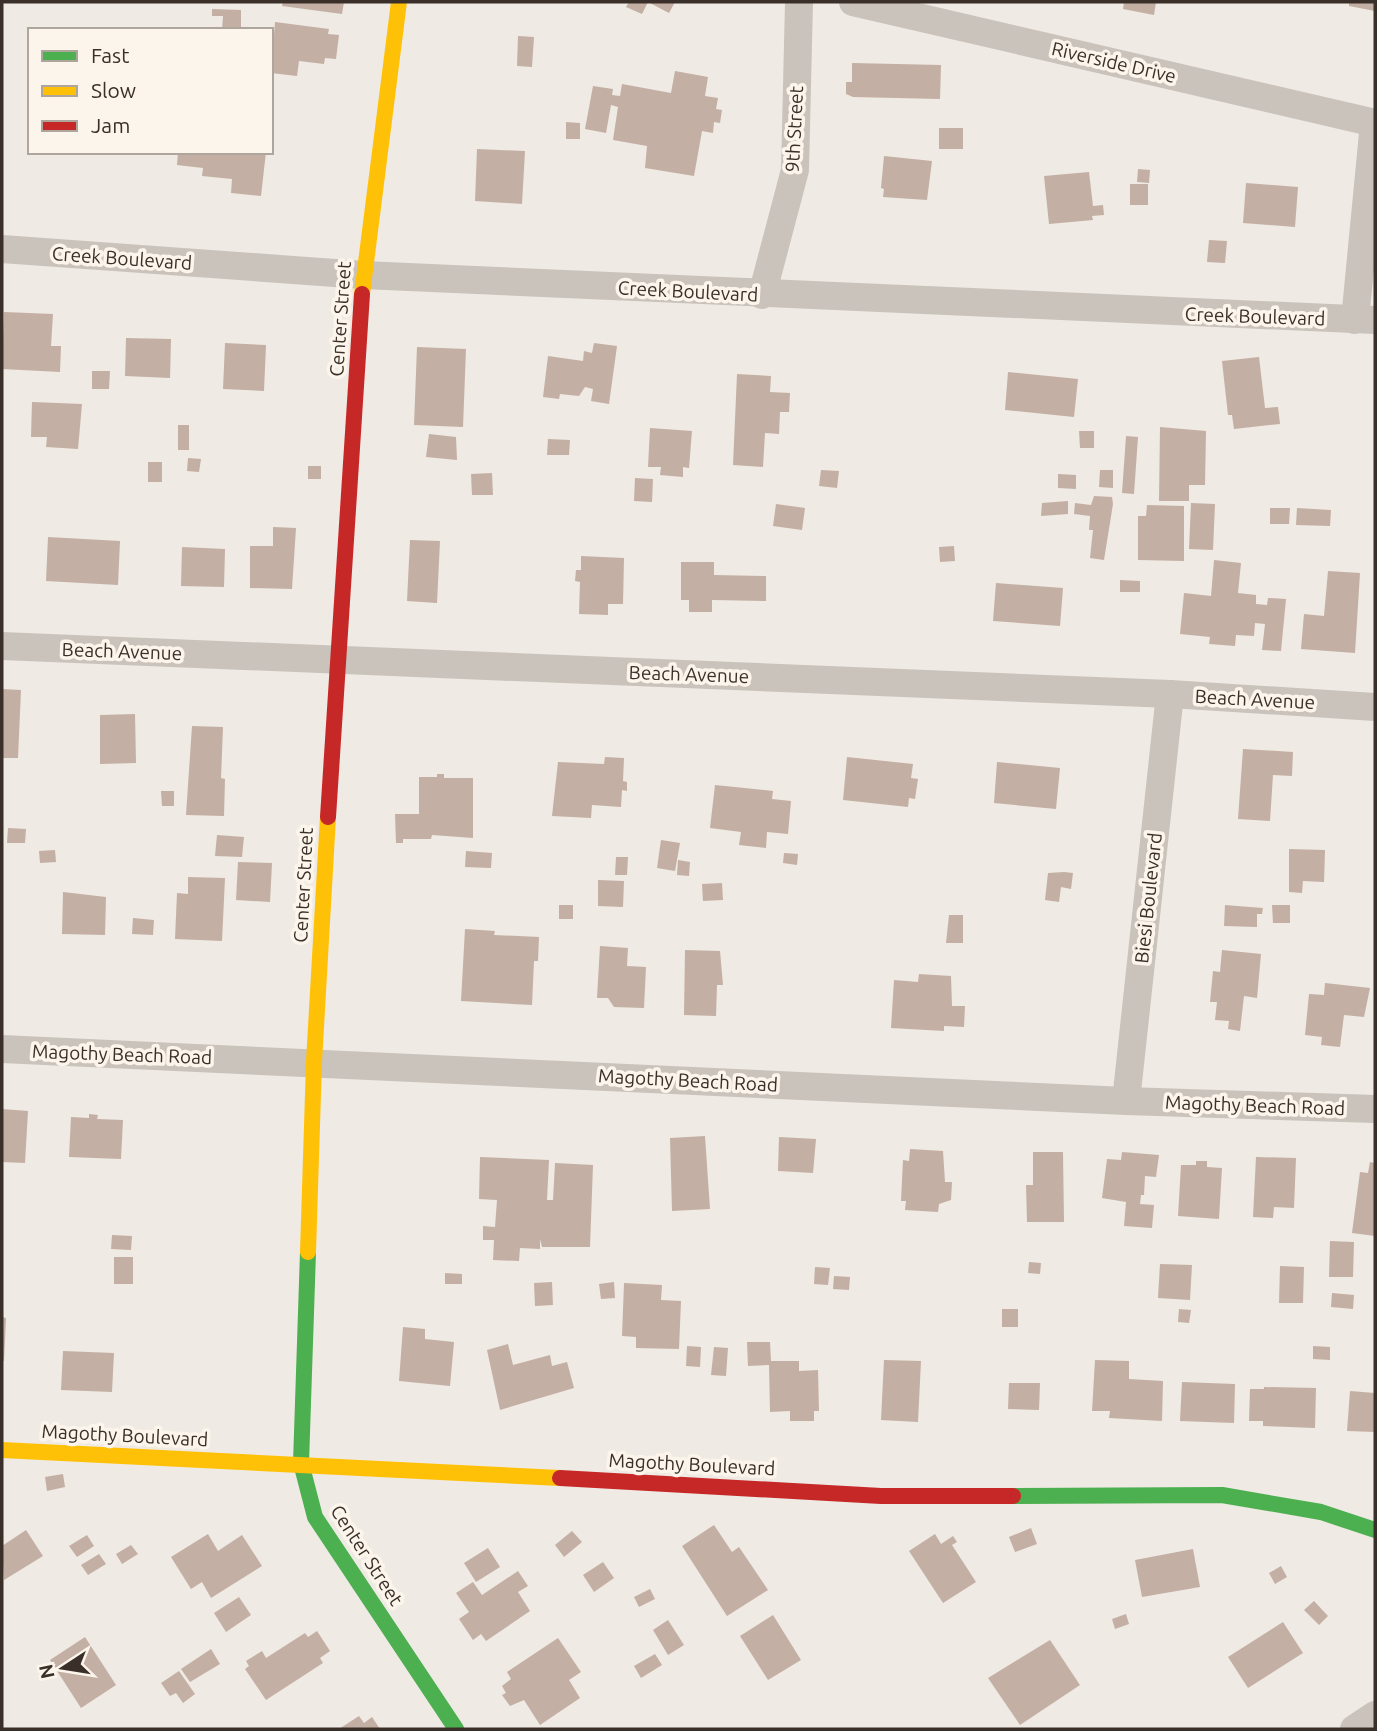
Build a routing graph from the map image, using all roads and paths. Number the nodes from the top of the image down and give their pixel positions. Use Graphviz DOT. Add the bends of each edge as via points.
graph roads {
  1 [pos="399,2"];
  2 [pos="799,2"];
  3 [pos="853,2"];
  4 [pos="1375,123"];
  5 [pos="2,248"];
  6 [pos="363,275"];
  7 [pos="762,295"];
  8 [pos="1365,320"];
  9 [pos="2,646"];
  10 [pos="337,659"];
  11 [pos="1170,694"];
  12 [pos="1375,707"];
  13 [pos="2,1049"];
  14 [pos="314,1062"];
  15 [pos="1126,1101"];
  16 [pos="1375,1109"];
  17 [pos="2,1450"];
  18 [pos="301,1463"];
  19 [pos="1375,1530"];
  20 [pos="1375,1715"];
  21 [pos="456,1729"];
  22 [pos="1354,1729"];
  1 -- 6 [label="street, Center Street"];
  2 -- 7 [label="street, 9th Street" via="794,170"];
  3 -- 4 [label="street, Riverside Drive"];
  4 -- 8 [label="street"];
  5 -- 6 [label="street, Creek Boulevard"];
  6 -- 7 [label="street, Creek Boulevard"];
  6 -- 10 [label="street, Center Street"];
  7 -- 8 [label="street, Creek Boulevard"];
  9 -- 10 [label="street, Beach Avenue"];
  10 -- 11 [label="street, Beach Avenue"];
  10 -- 14 [label="street, Center Street"];
  11 -- 12 [label="street, Beach Avenue"];
  11 -- 15 [label="street, Biesi Boulevard"];
  13 -- 14 [label="street, Magothy Beach Road"];
  14 -- 15 [label="street, Magothy Beach Road"];
  14 -- 18 [label="street, Center Street"];
  15 -- 16 [label="street, Magothy Beach Road"];
  17 -- 18 [label="street, Magothy Boulevard"];
  18 -- 19 [label="street, Magothy Boulevard" via="881,1496 1222,1495 1321,1512"];
  18 -- 21 [label="street, Center Street" via="315,1517"];
  20 -- 22 [label="street"];
}
